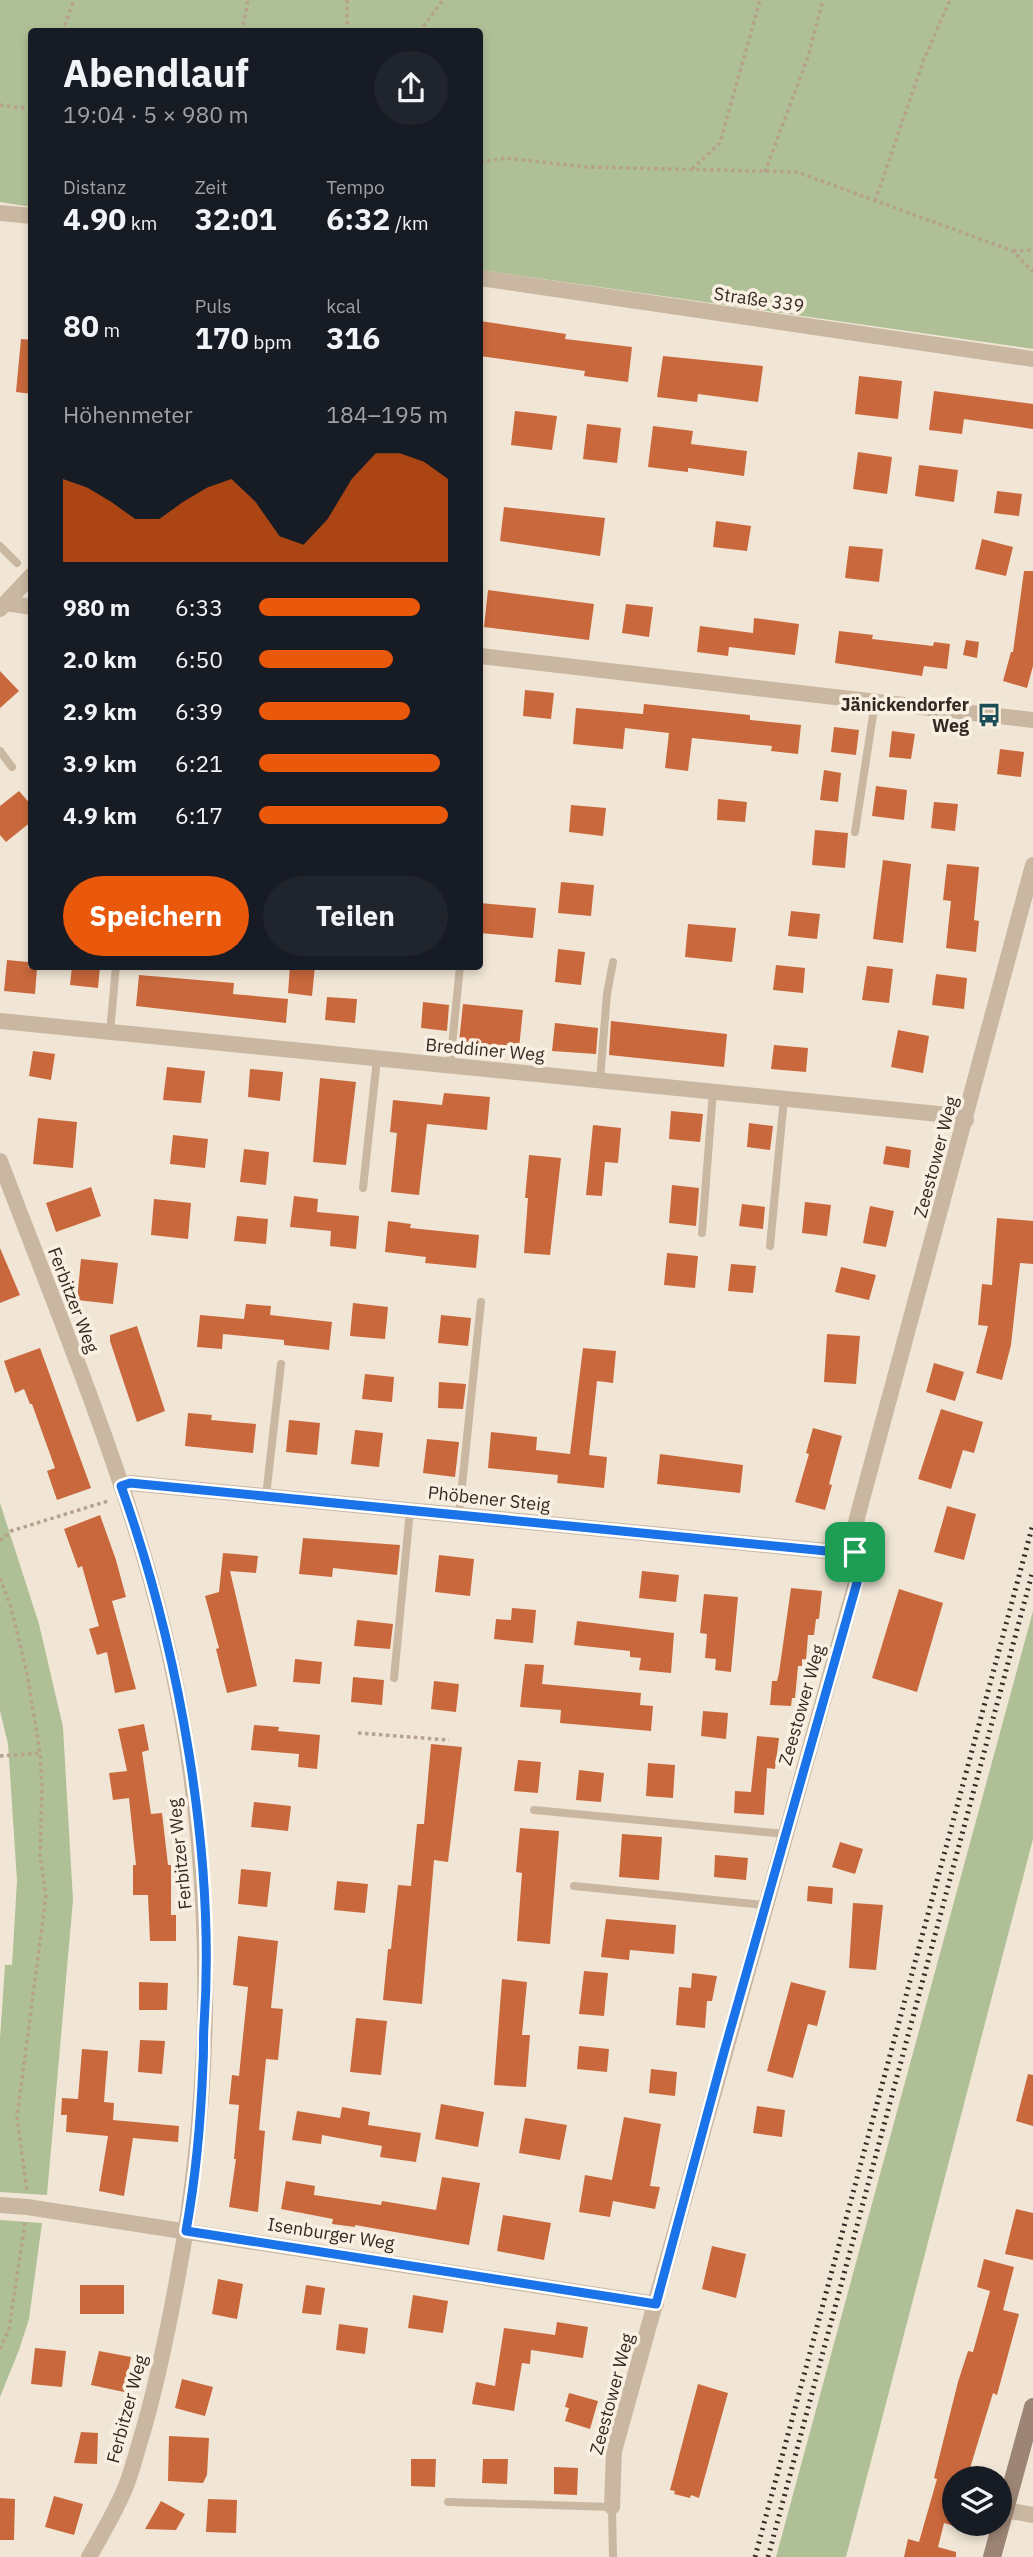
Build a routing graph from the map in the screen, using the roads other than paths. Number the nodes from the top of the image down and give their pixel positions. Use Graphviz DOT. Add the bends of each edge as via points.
graph roads {
  1 [pos="0,213"];
  2 [pos="28,216"];
  3 [pos="483,278"];
  4 [pos="1033,359"];
  5 [pos="0,546"];
  6 [pos="17,563"];
  7 [pos="28,579"];
  8 [pos="3,606"];
  9 [pos="28,607"];
  10 [pos="483,656"];
  11 [pos="875,702"];
  12 [pos="1033,720"];
  13 [pos="0,751"];
  14 [pos="12,767"];
  15 [pos="855,831"];
  16 [pos="1033,865"];
  17 [pos="613,962"];
  18 [pos="116,970"];
  19 [pos="460,970"];
  20 [pos="0,1021"];
  21 [pos="110,1032"];
  22 [pos="377,1059"];
  23 [pos="450,1065"];
  24 [pos="600,1080"];
  25 [pos="713,1091"];
  26 [pos="784,1098"];
  27 [pos="966,1120"];
  28 [pos="0,1161"];
  29 [pos="363,1188"];
  30 [pos="702,1233"];
  31 [pos="770,1246"];
  32 [pos="481,1302"];
  33 [pos="281,1364"];
  34 [pos="122,1491"];
  35 [pos="266,1496"];
  36 [pos="410,1510"];
  37 [pos="459,1515"];
  38 [pos="855,1552"];
  39 [pos="394,1678"];
  40 [pos="534,1810"];
  41 [pos="785,1833"];
  42 [pos="574,1886"];
  43 [pos="765,1905"];
  44 [pos="0,2205"];
  45 [pos="186,2231"];
  46 [pos="656,2304"];
  47 [pos="1033,2407"];
  48 [pos="1012,2484"];
  49 [pos="448,2502"];
  50 [pos="612,2507"];
  51 [pos="1012,2511"];
  52 [pos="1033,2515"];
  53 [pos="998,2536"];
  54 [pos="89,2557"];
  55 [pos="613,2557"];
  56 [pos="992,2557"];
  1 -- 2 [label="street"];
  3 -- 4 [label="street, Straße 339"];
  5 -- 6 [label="lane"];
  7 -- 8 [label="street"];
  8 -- 9 [label="street"];
  10 -- 11 [label="street"];
  11 -- 12 [label="street"];
  11 -- 15 [label="lane"];
  13 -- 14 [label="lane"];
  16 -- 27 [label="street, Zeestower Weg"];
  17 -- 24 [label="lane"];
  18 -- 21 [label="lane"];
  19 -- 23 [label="lane"];
  20 -- 21 [label="street, Breddiner Weg"];
  21 -- 22 [label="street, Breddiner Weg"];
  22 -- 23 [label="street, Breddiner Weg"];
  22 -- 29 [label="lane"];
  23 -- 24 [label="street, Breddiner Weg"];
  24 -- 25 [label="street, Breddiner Weg"];
  25 -- 26 [label="street, Breddiner Weg"];
  25 -- 30 [label="lane"];
  26 -- 27 [label="street, Breddiner Weg"];
  26 -- 31 [label="lane"];
  27 -- 38 [label="street, Zeestower Weg" via="858,1518"];
  28 -- 34 [label="street, Ferbitzer Weg"];
  32 -- 37 [label="lane"];
  33 -- 35 [label="lane"];
  34 -- 35 [label="street, Phöbener Steig" via="130,1483"];
  34 -- 45 [label="street, Ferbitzer Weg" via="158,1608 178,1699 201,1858 207,2006"];
  35 -- 36 [label="street, Phöbener Steig"];
  36 -- 37 [label="street, Phöbener Steig"];
  36 -- 39 [label="lane"];
  37 -- 38 [label="street, Phöbener Steig"];
  38 -- 41 [label="street, Zeestower Weg" via="858,1579"];
  40 -- 41 [label="lane"];
  41 -- 43 [label="street, Zeestower Weg"];
  42 -- 43 [label="lane"];
  43 -- 46 [label="street, Zeestower Weg"];
  44 -- 45 [label="street, Isenburger Weg"];
  45 -- 46 [label="street, Isenburger Weg"];
  45 -- 54 [label="street, Ferbitzer Weg" via="170,2320 140,2440 126,2486"];
  46 -- 50 [label="street, Zeestower Weg" via="614,2451"];
  47 -- 48 [label="street"];
  49 -- 50 [label="lane"];
  50 -- 55 [label="lane, Zeestower Weg"];
  51 -- 52 [label="street"];
  53 -- 56 [label="street"];
}
